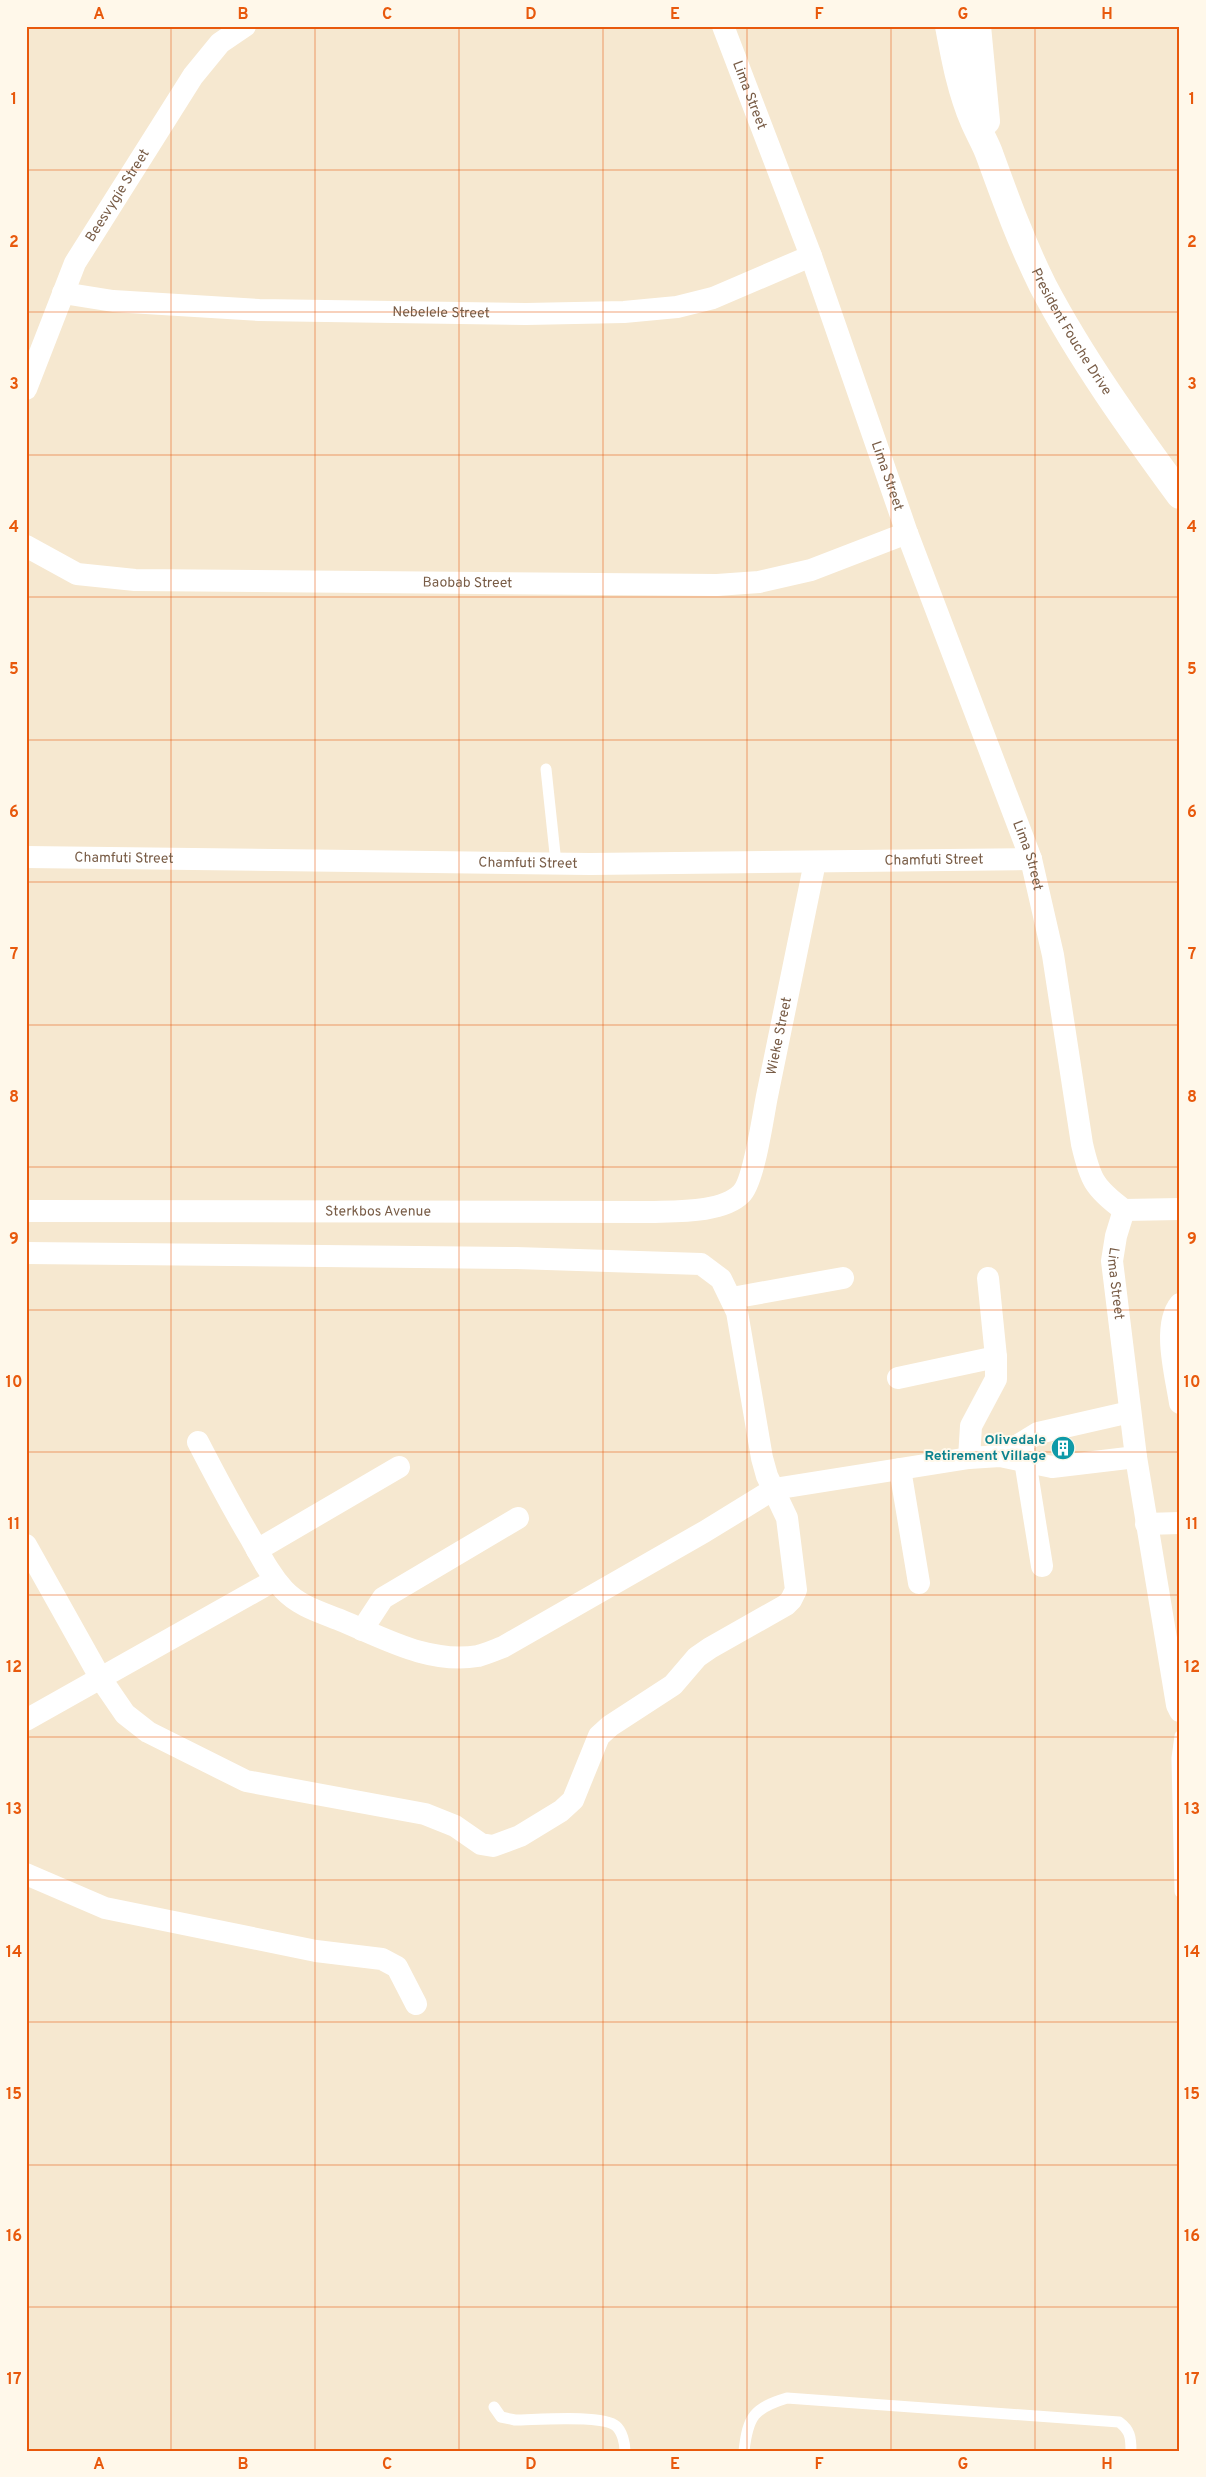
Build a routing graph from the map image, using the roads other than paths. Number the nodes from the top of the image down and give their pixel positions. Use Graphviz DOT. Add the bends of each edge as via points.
graph roads {
  1 [pos="245,26"];
  2 [pos="724,26"];
  3 [pos="948,26"];
  4 [pos="977,26"];
  5 [pos="989,153"];
  6 [pos="811,256"];
  7 [pos="62,293"];
  8 [pos="26,389"];
  9 [pos="1180,495"];
  10 [pos="907,533"];
  11 [pos="26,546"];
  12 [pos="546,769"];
  13 [pos="26,857"];
  14 [pos="1031,859"];
  15 [pos="815,862"];
  16 [pos="556,863"];
  17 [pos="731,1201"];
  18 [pos="1180,1209"];
  19 [pos="1124,1210"];
  20 [pos="26,1211"];
  21 [pos="26,1253"];
  22 [pos="843,1278"];
  23 [pos="988,1278"];
  24 [pos="732,1298"];
  25 [pos="1180,1304"];
  26 [pos="996,1357"];
  27 [pos="898,1378"];
  28 [pos="1180,1403"];
  29 [pos="1130,1412"];
  30 [pos="198,1442"];
  31 [pos="1024,1453"];
  32 [pos="1136,1457"];
  33 [pos="969,1458"];
  34 [pos="398,1467"];
  35 [pos="900,1470"];
  36 [pos="774,1489"];
  37 [pos="518,1518"];
  38 [pos="1180,1523"];
  39 [pos="1146,1524"];
  40 [pos="26,1545"];
  41 [pos="257,1550"];
  42 [pos="1042,1566"];
  43 [pos="275,1580"];
  44 [pos="919,1583"];
  45 [pos="362,1630"];
  46 [pos="101,1679"];
  47 [pos="1180,1711"];
  48 [pos="26,1720"];
  49 [pos="1180,1736"];
  50 [pos="1180,1873"];
  51 [pos="26,1874"];
  52 [pos="1180,1892"];
  53 [pos="416,2004"];
  54 [pos="494,2407"];
  55 [pos="625,2451"];
  56 [pos="744,2451"];
  57 [pos="1132,2451"];
  1 -- 7 [label="street, Beesvygie Street" via="220,43 193,76 75,263"];
  2 -- 6 [label="street, Lima Street"];
  3 -- 5 [label="street, President Fouche Drive" via="962,87"];
  4 -- 5 [label="street, President Fouche Drive"];
  5 -- 9 [label="street, President Fouche Drive" via="1014,223 1043,285 1123,416"];
  6 -- 7 [label="street, Nebelele Street" via="713,298 624,312 516,314 259,310 113,301"];
  6 -- 10 [label="street, Lima Street"];
  7 -- 8 [label="street, Beesvygie Street"];
  10 -- 11 [label="street, Baobab Street" via="811,570 759,582 718,585 135,580 77,574"];
  10 -- 14 [label="street, Lima Street"];
  12 -- 16 [label="lane"];
  13 -- 16 [label="street, Chamfuti Street"];
  14 -- 15 [label="street, Chamfuti Street"];
  14 -- 19 [label="street, Lima Street" via="1053,955 1089,1174 1104,1195"];
  15 -- 16 [label="street, Chamfuti Street"];
  15 -- 17 [label="street, Wieke Street" via="747,1186"];
  17 -- 20 [label="street, Sterkbos Avenue" via="706,1209 650,1212"];
  18 -- 19 [label="street"];
  19 -- 29 [label="street, Lima Street" via="1112,1262"];
  21 -- 24 [label="street" via="516,1258 701,1264 721,1279"];
  22 -- 24 [label="street"];
  23 -- 26 [label="street"];
  24 -- 36 [label="street" via="762,1458"];
  25 -- 28 [label="street" via="1173,1312 1170,1329"];
  26 -- 27 [label="street"];
  26 -- 33 [label="street" via="996,1379 971,1426"];
  29 -- 31 [label="street" via="1038,1433"];
  29 -- 32 [label="street, Lima Street"];
  30 -- 41 [label="street"];
  31 -- 32 [label="street" via="1052,1467"];
  31 -- 33 [label="street"];
  31 -- 42 [label="street"];
  32 -- 39 [label="street, Lima Street"];
  33 -- 35 [label="street"];
  34 -- 41 [label="street"];
  35 -- 36 [label="street"];
  35 -- 44 [label="street"];
  36 -- 45 [label="street" via="503,1647 479,1656 431,1655"];
  36 -- 46 [label="street" via="787,1518 792,1543 796,1590 791,1600 697,1657 673,1685 610,1726 599,1736 572,1800 561,1811 493,1846 481,1844 455,1826 425,1814 246,1781 148,1732 125,1714"];
  37 -- 45 [label="street" via="383,1598"];
  38 -- 39 [label="street"];
  39 -- 47 [label="street, Lima Street"];
  40 -- 46 [label="street"];
  41 -- 43 [label="street"];
  43 -- 45 [label="street" via="300,1603"];
  43 -- 46 [label="street"];
  46 -- 48 [label="street"];
  49 -- 50 [label="lane" via="1177,1758"];
  50 -- 52 [label="lane"];
  51 -- 53 [label="street" via="105,1908 316,1951 382,1959 397,1968"];
  54 -- 55 [label="lane" via="501,2417 515,2420 600,2419 616,2426 625,2442"];
  56 -- 57 [label="lane" via="746,2430 753,2413 787,2398 1119,2422 1127,2428"];
}
